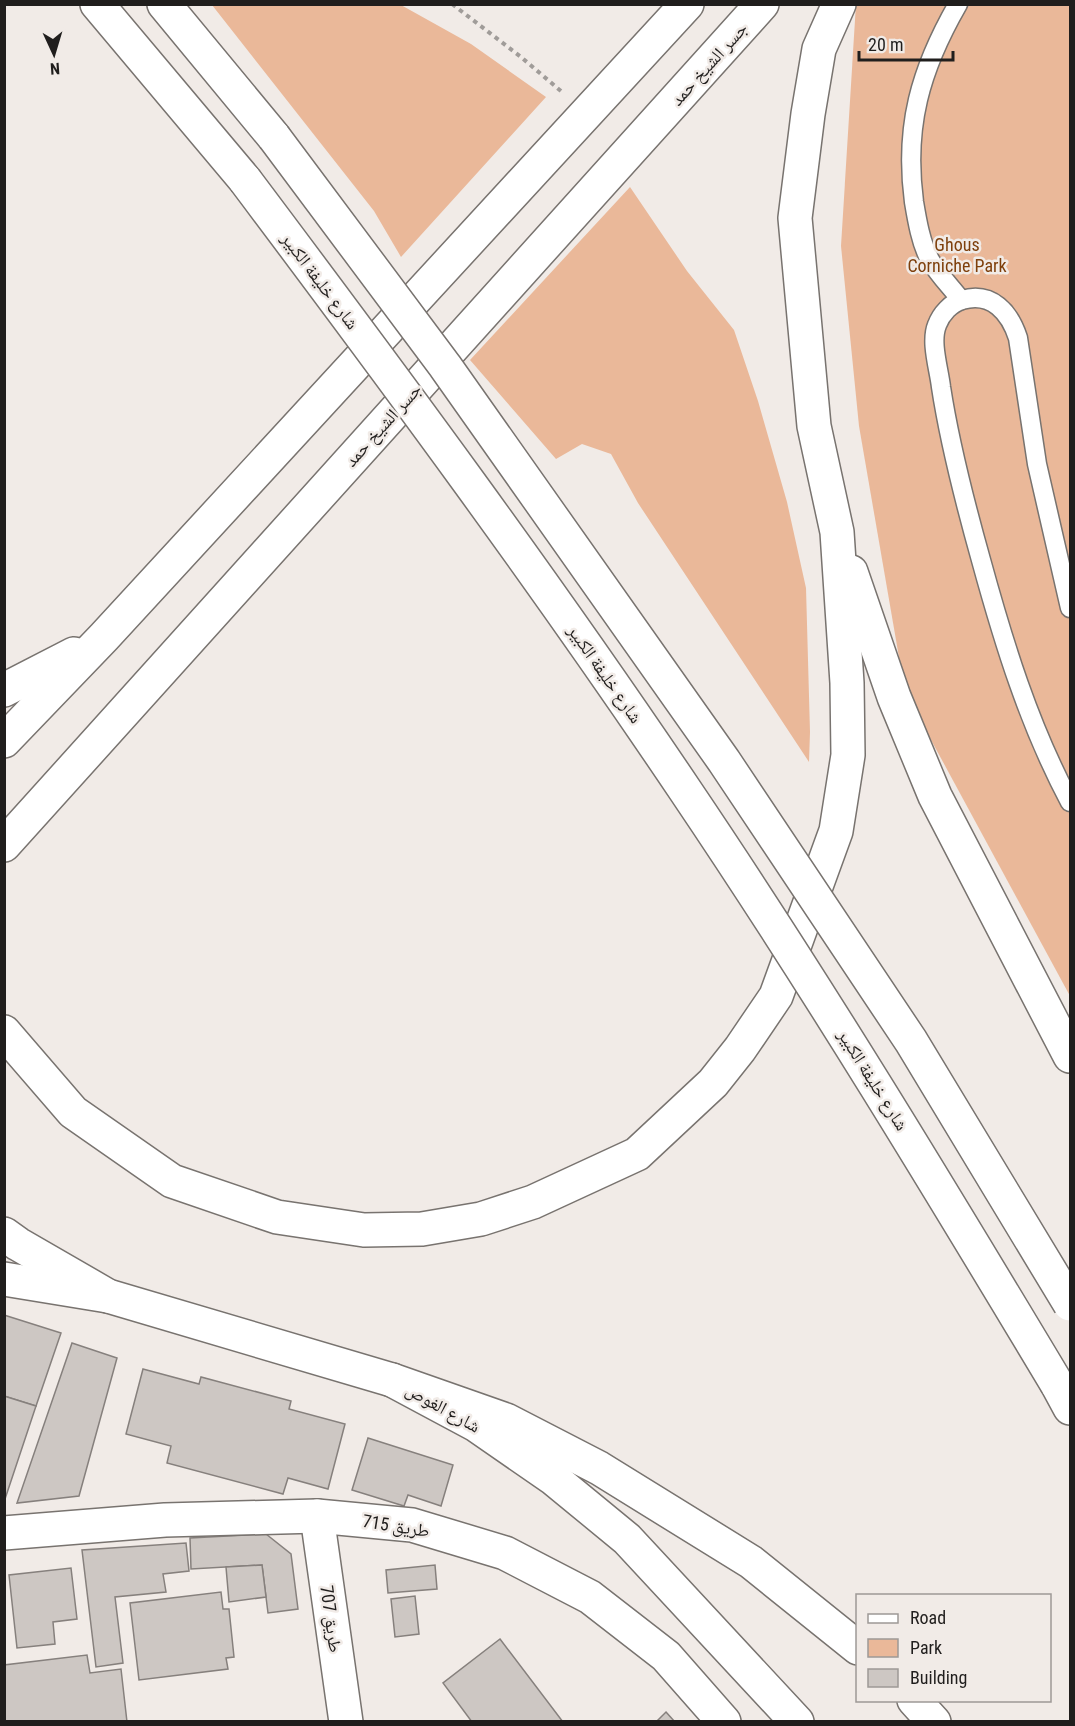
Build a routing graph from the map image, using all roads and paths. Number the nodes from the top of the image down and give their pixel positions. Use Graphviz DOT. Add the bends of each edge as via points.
graph roads {
  1 [pos="97,4"];
  2 [pos="164,4"];
  3 [pos="453,4"];
  4 [pos="687,4"];
  5 [pos="762,4"];
  6 [pos="838,4"];
  7 [pos="958,4"];
  8 [pos="585,112"];
  9 [pos="961,300"];
  10 [pos="837,532"];
  11 [pos="1071,608"];
  12 [pos="104,637"];
  13 [pos="4,690"];
  14 [pos="4,741"];
  15 [pos="1071,802"];
  16 [pos="4,844"];
  17 [pos="4,1032"];
  18 [pos="1071,1056"];
  19 [pos="4,1234"];
  20 [pos="4,1279"];
  21 [pos="108,1296"];
  22 [pos="1071,1304"];
  23 [pos="392,1380"];
  24 [pos="1064,1396"];
  25 [pos="317,1516"];
  26 [pos="4,1533"];
  27 [pos="856,1646"];
  28 [pos="915,1702"];
  29 [pos="346,1722"];
  30 [pos="724,1722"];
  31 [pos="797,1722"];
  32 [pos="934,1722"];
  1 -- 24 [label="main road, شارع خليفة الكبير, bridge" via="245,180 514,542 686,790 874,1079"];
  2 -- 22 [label="main road, bridge" via="274,137 446,366 724,761 911,1041"];
  3 -- 8 [label="path"];
  4 -- 8 [label="main road"];
  5 -- 16 [label="main road, جسر الشيخ حمد"];
  6 -- 10 [label="main road" via="819,49 795,218 814,426"];
  7 -- 9 [label="lane" via="936,42 920,84 910,172 916,217 930,260"];
  8 -- 12 [label="main road"];
  9 -- 11 [label="lane" via="982,298 1000,306 1012,320 1036,464"];
  9 -- 15 [label="lane" via="946,309 936,326 935,345 954,456 1011,667 1032,724"];
  10 -- 17 [label="main road" via="848,755 836,831 776,996 713,1083 637,1154 533,1202 481,1219 422,1229 364,1230 314,1224 223,1200 172,1181 73,1112"];
  10 -- 18 [label="main road" via="894,697 935,796"];
  12 -- 13 [label="main road"];
  12 -- 14 [label="main road"];
  19 -- 21 [label="main road, شارع الغوص"];
  20 -- 21 [label="main road"];
  21 -- 23 [label="main road, شارع الغوص"];
  23 -- 27 [label="main road" via="506,1420 599,1468 751,1562"];
  23 -- 31 [label="main road, شارع الغوص" via="486,1432 554,1479 618,1532"];
  25 -- 26 [label="main road, طريق 715" via="165,1520"];
  25 -- 29 [label="main road, طريق 707"];
  25 -- 30 [label="main road, طريق 715" via="412,1525 505,1553 598,1603 666,1656"];
  28 -- 32 [label="main road"];
}
